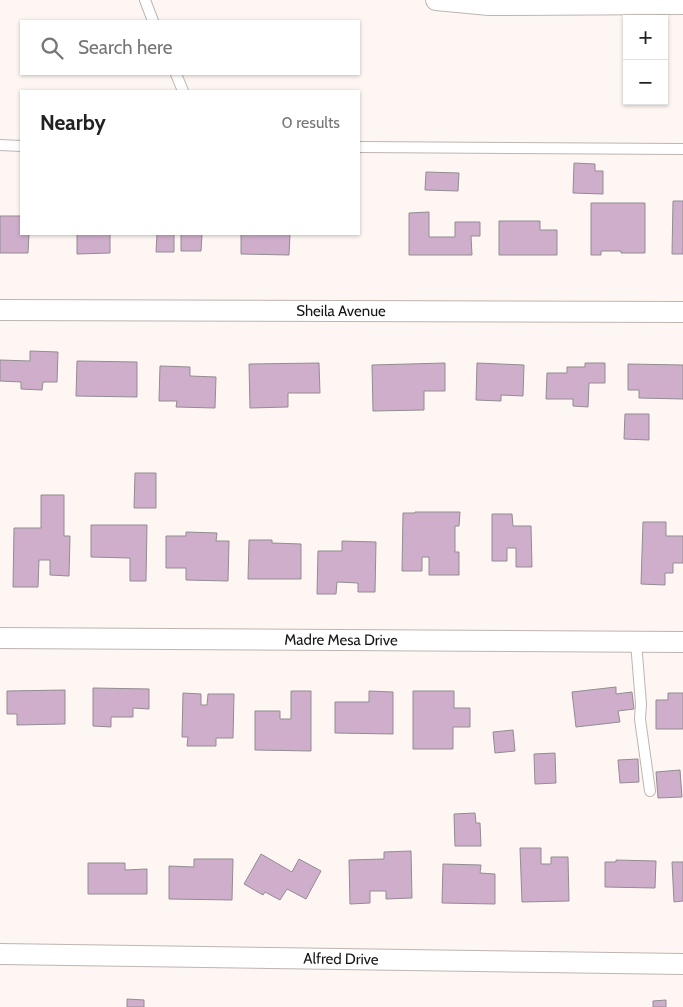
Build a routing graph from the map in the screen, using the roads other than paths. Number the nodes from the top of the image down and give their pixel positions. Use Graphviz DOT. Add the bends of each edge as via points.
graph roads {
  1 [pos="145,0"];
  2 [pos="436,0"];
  3 [pos="663,2"];
  4 [pos="683,4"];
  5 [pos="154,20"];
  6 [pos="176,75"];
  7 [pos="183,90"];
  8 [pos="0,146"];
  9 [pos="20,146"];
  10 [pos="360,147"];
  11 [pos="683,149"];
  12 [pos="0,310"];
  13 [pos="683,312"];
  14 [pos="0,638"];
  15 [pos="636,642"];
  16 [pos="683,642"];
  17 [pos="650,791"];
  18 [pos="0,954"];
  19 [pos="683,964"];
  1 -- 5 [label="lane"];
  2 -- 3 [label="street" via="489,5"];
  3 -- 4 [label="street"];
  6 -- 7 [label="lane"];
  8 -- 9 [label="lane"];
  10 -- 11 [label="lane"];
  12 -- 13 [label="street, Sheila Avenue"];
  14 -- 15 [label="street, Madre Mesa Drive"];
  15 -- 16 [label="street, Madre Mesa Drive"];
  15 -- 17 [label="lane" via="640,719"];
  18 -- 19 [label="street, Alfred Drive"];
}
